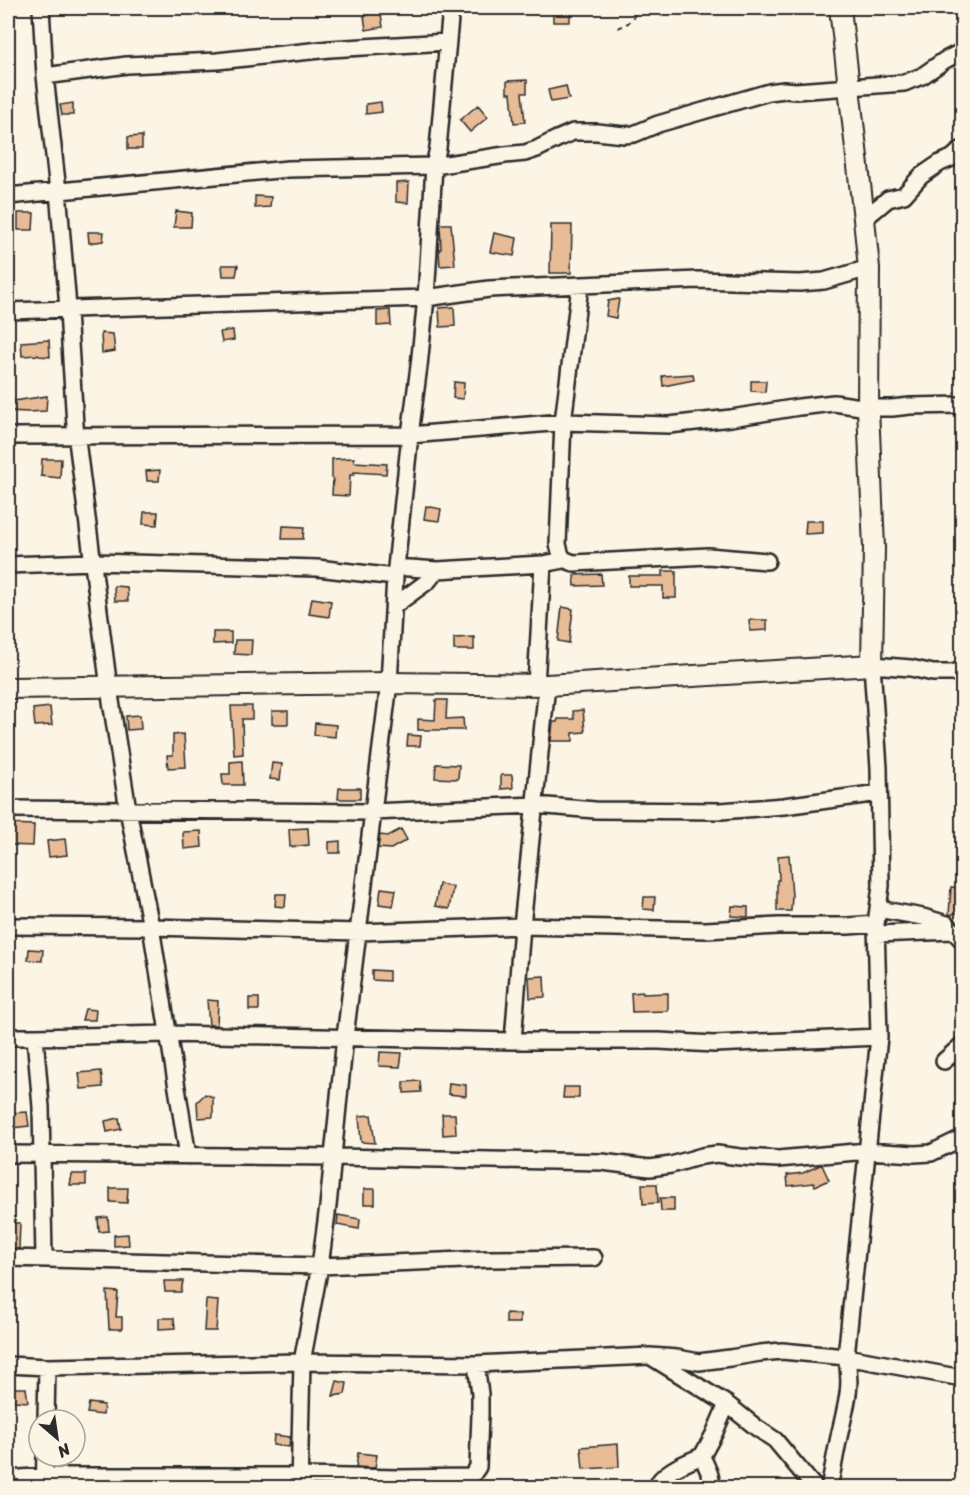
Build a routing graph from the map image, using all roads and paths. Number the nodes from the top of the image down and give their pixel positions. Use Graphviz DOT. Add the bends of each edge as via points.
graph roads {
  1 [pos="41,8"];
  2 [pos="451,8"];
  3 [pos="641,8"];
  4 [pos="840,8"];
  5 [pos="618,28"];
  6 [pos="447,42"];
  7 [pos="963,53"];
  8 [pos="45,76"];
  9 [pos="850,86"];
  10 [pos="963,149"];
  11 [pos="434,166"];
  12 [pos="58,191"];
  13 [pos="8,196"];
  14 [pos="864,219"];
  15 [pos="869,268"];
  16 [pos="580,286"];
  17 [pos="426,298"];
  18 [pos="68,309"];
  19 [pos="8,311"];
  20 [pos="963,405"];
  21 [pos="868,408"];
  22 [pos="563,422"];
  23 [pos="410,435"];
  24 [pos="8,436"];
  25 [pos="77,437"];
  26 [pos="564,560"];
  27 [pos="767,561"];
  28 [pos="93,562"];
  29 [pos="543,564"];
  30 [pos="8,566"];
  31 [pos="437,570"];
  32 [pos="395,572"];
  33 [pos="394,606"];
  34 [pos="872,665"];
  35 [pos="962,671"];
  36 [pos="388,683"];
  37 [pos="541,685"];
  38 [pos="8,688"];
  39 [pos="110,688"];
  40 [pos="879,793"];
  41 [pos="535,805"];
  42 [pos="8,809"];
  43 [pos="128,810"];
  44 [pos="372,812"];
  45 [pos="8,926"];
  46 [pos="522,926"];
  47 [pos="151,927"];
  48 [pos="877,927"];
  49 [pos="359,932"];
  50 [pos="960,934"];
  51 [pos="168,1034"];
  52 [pos="8,1036"];
  53 [pos="35,1037"];
  54 [pos="345,1037"];
  55 [pos="879,1037"];
  56 [pos="513,1041"];
  57 [pos="963,1046"];
  58 [pos="944,1061"];
  59 [pos="963,1138"];
  60 [pos="867,1151"];
  61 [pos="8,1154"];
  62 [pos="43,1154"];
  63 [pos="188,1155"];
  64 [pos="334,1157"];
  65 [pos="8,1258"];
  66 [pos="44,1258"];
  67 [pos="594,1258"];
  68 [pos="320,1266"];
  69 [pos="650,1356"];
  70 [pos="846,1357"];
  71 [pos="302,1362"];
  72 [pos="430,1364"];
  73 [pos="476,1364"];
  74 [pos="8,1365"];
  75 [pos="47,1367"];
  76 [pos="963,1378"];
  77 [pos="480,1394"];
  78 [pos="727,1404"];
  79 [pos="46,1408"];
  80 [pos="702,1456"];
  81 [pos="8,1479"];
  82 [pos="44,1482"];
  83 [pos="299,1482"];
  84 [pos="459,1482"];
  85 [pos="656,1488"];
  86 [pos="711,1488"];
  87 [pos="815,1488"];
  88 [pos="829,1488"];
  1 -- 8 [label="street"];
  2 -- 6 [label="street"];
  3 -- 5 [label="path"];
  4 -- 9 [label="street"];
  6 -- 8 [label="street" via="127,65"];
  6 -- 11 [label="street"];
  7 -- 9 [label="street" via="904,83"];
  8 -- 12 [label="street"];
  9 -- 11 [label="street" via="769,92 634,134 573,132 525,153"];
  9 -- 14 [label="street"];
  10 -- 14 [label="street" via="921,176 908,193 888,199"];
  11 -- 12 [label="street" via="288,169"];
  11 -- 17 [label="street"];
  12 -- 13 [label="street"];
  12 -- 18 [label="street"];
  14 -- 15 [label="street"];
  15 -- 16 [label="street" via="800,283 698,280"];
  15 -- 21 [label="street"];
  16 -- 17 [label="street" via="489,289"];
  16 -- 22 [label="street"];
  17 -- 18 [label="street"];
  17 -- 23 [label="street"];
  18 -- 19 [label="street"];
  18 -- 25 [label="street"];
  20 -- 21 [label="street"];
  21 -- 22 [label="street" via="834,403 669,425"];
  21 -- 34 [label="street" via="874,548"];
  22 -- 23 [label="street"];
  22 -- 26 [label="street" via="558,544"];
  23 -- 25 [label="street"];
  23 -- 32 [label="street"];
  24 -- 25 [label="street"];
  25 -- 28 [label="street"];
  26 -- 27 [label="street" via="708,556"];
  26 -- 29 [label="street"];
  28 -- 30 [label="street"];
  28 -- 32 [label="street"];
  28 -- 39 [label="street"];
  29 -- 31 [label="street"];
  29 -- 37 [label="street"];
  31 -- 32 [label="street"];
  31 -- 33 [label="street" via="429,581"];
  32 -- 33 [label="street"];
  33 -- 36 [label="street"];
  34 -- 35 [label="street" via="933,673"];
  34 -- 37 [label="street"];
  34 -- 40 [label="street"];
  36 -- 37 [label="street"];
  36 -- 39 [label="street"];
  36 -- 44 [label="street"];
  37 -- 41 [label="street"];
  38 -- 39 [label="street"];
  39 -- 43 [label="street"];
  40 -- 41 [label="street" via="721,811 596,810"];
  40 -- 48 [label="street" via="881,886"];
  41 -- 44 [label="street"];
  41 -- 46 [label="street"];
  42 -- 43 [label="street"];
  43 -- 44 [label="street"];
  43 -- 47 [label="street"];
  44 -- 49 [label="street"];
  45 -- 47 [label="street"];
  46 -- 48 [label="street" via="706,930"];
  46 -- 49 [label="street"];
  46 -- 56 [label="street"];
  47 -- 49 [label="street"];
  47 -- 51 [label="street"];
  48 -- 50 [label="street"];
  48 -- 50 [label="street" via="923,917 947,924"];
  48 -- 55 [label="street"];
  49 -- 54 [label="street"];
  51 -- 53 [label="street"];
  51 -- 54 [label="street"];
  51 -- 63 [label="street"];
  52 -- 53 [label="street"];
  53 -- 62 [label="street"];
  54 -- 56 [label="street"];
  54 -- 64 [label="street"];
  55 -- 56 [label="street" via="714,1044"];
  55 -- 60 [label="street"];
  57 -- 58 [label="street"];
  59 -- 60 [label="street" via="931,1154"];
  60 -- 64 [label="street" via="778,1158 717,1154 650,1168 602,1162"];
  60 -- 70 [label="street"];
  61 -- 62 [label="street"];
  62 -- 63 [label="street"];
  62 -- 66 [label="street"];
  63 -- 64 [label="street"];
  64 -- 68 [label="street"];
  65 -- 66 [label="street"];
  66 -- 68 [label="street"];
  67 -- 68 [label="street"];
  68 -- 71 [label="street"];
  69 -- 70 [label="street" via="699,1362 782,1351"];
  69 -- 73 [label="street"];
  69 -- 78 [label="street"];
  70 -- 76 [label="street"];
  70 -- 88 [label="street" via="848,1393"];
  71 -- 72 [label="street"];
  71 -- 75 [label="street"];
  71 -- 83 [label="street"];
  72 -- 73 [label="street"];
  72 -- 77 [label="street" via="465,1375"];
  73 -- 77 [label="street"];
  74 -- 75 [label="street"];
  75 -- 79 [label="street"];
  77 -- 84 [label="street" via="478,1467 471,1477"];
  78 -- 80 [label="street"];
  78 -- 87 [label="street" via="776,1440"];
  80 -- 85 [label="street" via="666,1475"];
  80 -- 86 [label="street" via="711,1476"];
  81 -- 82 [label="street"];
  82 -- 83 [label="street"];
  83 -- 84 [label="street" via="399,1478"];
}
